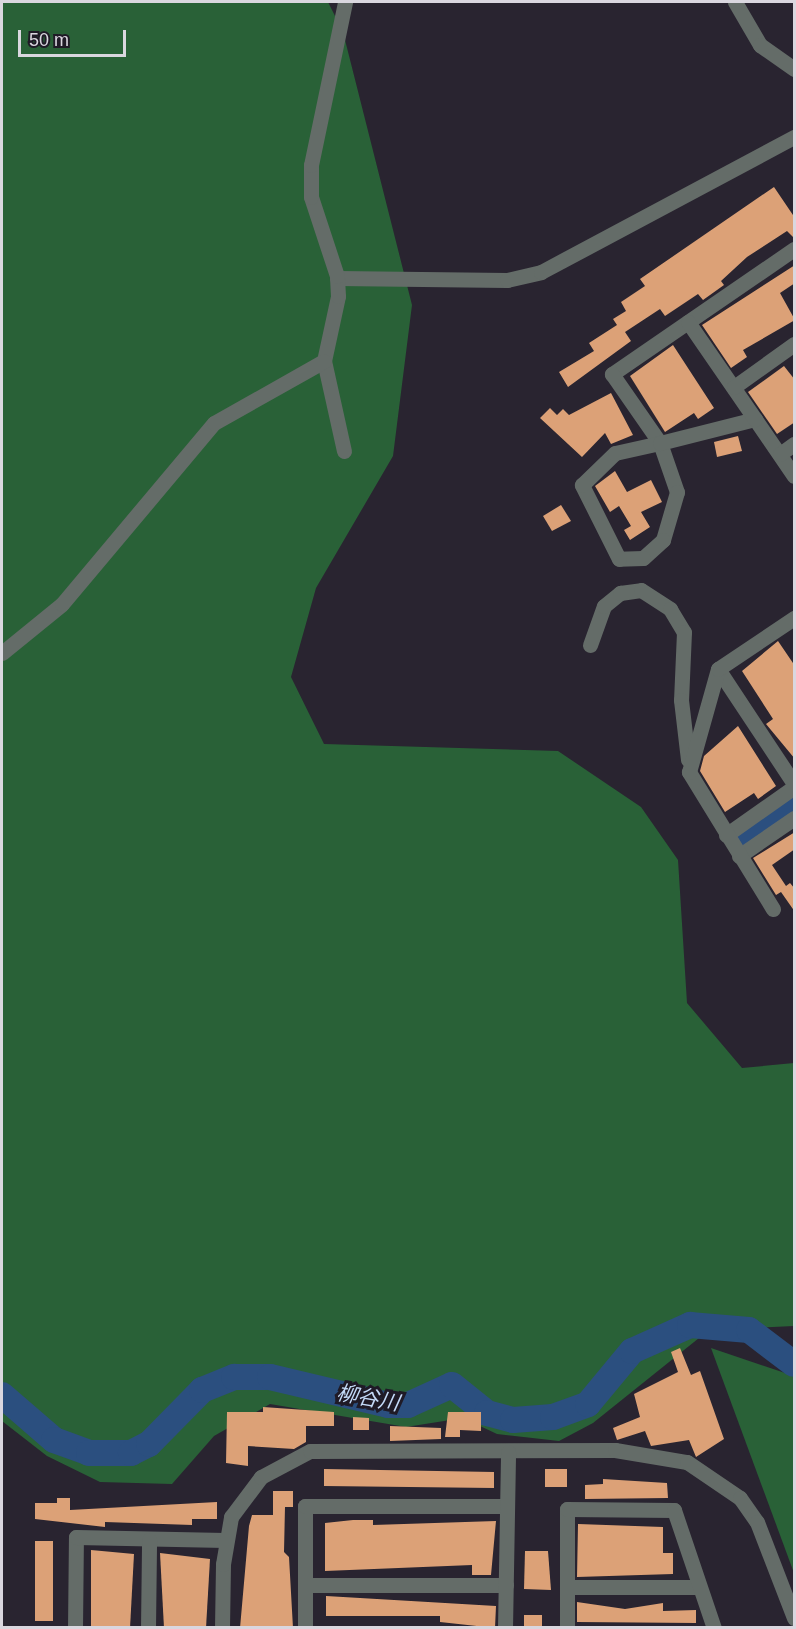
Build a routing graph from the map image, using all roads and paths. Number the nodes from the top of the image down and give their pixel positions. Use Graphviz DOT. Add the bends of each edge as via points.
graph roads {
  1 [pos="345,2"];
  2 [pos="735,2"];
  3 [pos="795,69"];
  4 [pos="795,137"];
  5 [pos="795,249"];
  6 [pos="337,278"];
  7 [pos="688,322"];
  8 [pos="795,344"];
  9 [pos="324,361"];
  10 [pos="734,387"];
  11 [pos="755,418"];
  12 [pos="660,443"];
  13 [pos="795,444"];
  14 [pos="344,451"];
  15 [pos="780,454"];
  16 [pos="795,476"];
  17 [pos="792,625"];
  18 [pos="590,645"];
  19 [pos="2,653"];
  20 [pos="718,669"];
  21 [pos="689,772"];
  22 [pos="795,786"];
  23 [pos="795,818"];
  24 [pos="726,835"];
  25 [pos="739,856"];
  26 [pos="773,909"];
  27 [pos="508,1452"];
  28 [pos="506,1506"];
  29 [pos="149,1540"];
  30 [pos="225,1540"];
  31 [pos="305,1585"];
  32 [pos="506,1585"];
  33 [pos="568,1587"];
  34 [pos="696,1587"];
  35 [pos="795,1618"];
  36 [pos="75,1628"];
  37 [pos="147,1628"];
  38 [pos="222,1628"];
  39 [pos="305,1628"];
  40 [pos="505,1628"];
  41 [pos="567,1628"];
  42 [pos="714,1628"];
  1 -- 6 [label="street" via="311,165 311,197"];
  2 -- 3 [label="street" via="760,45"];
  4 -- 6 [label="street" via="541,272 507,280"];
  5 -- 7 [label="street"];
  6 -- 9 [label="street" via="338,296"];
  7 -- 10 [label="street"];
  7 -- 12 [label="street" via="612,374"];
  8 -- 10 [label="street"];
  9 -- 14 [label="street"];
  9 -- 19 [label="street" via="214,423 62,604"];
  10 -- 11 [label="street"];
  11 -- 12 [label="street"];
  11 -- 15 [label="street"];
  12 -- 12 [label="street" via="615,453 582,485 619,559 643,558 663,540 677,492"];
  13 -- 15 [label="street"];
  15 -- 16 [label="street"];
  17 -- 20 [label="street"];
  18 -- 21 [label="street" via="604,606 620,593 641,590 670,609 684,632 681,700"];
  20 -- 21 [label="street"];
  20 -- 22 [label="street"];
  21 -- 24 [label="street"];
  22 -- 24 [label="street"];
  23 -- 25 [label="street"];
  24 -- 25 [label="street"];
  25 -- 26 [label="street"];
  27 -- 28 [label="street"];
  27 -- 30 [label="street" via="310,1451 261,1477 231,1517"];
  27 -- 35 [label="street" via="615,1450 687,1462 740,1498 757,1521"];
  28 -- 31 [label="street" via="305,1506"];
  28 -- 32 [label="street"];
  29 -- 30 [label="street"];
  29 -- 36 [label="street" via="76,1538"];
  29 -- 37 [label="street"];
  30 -- 38 [label="street"];
  31 -- 32 [label="street"];
  31 -- 39 [label="street"];
  32 -- 40 [label="street"];
  33 -- 34 [label="street"];
  33 -- 34 [label="street" via="567,1509 674,1510"];
  33 -- 41 [label="street"];
  34 -- 42 [label="street"];
}
